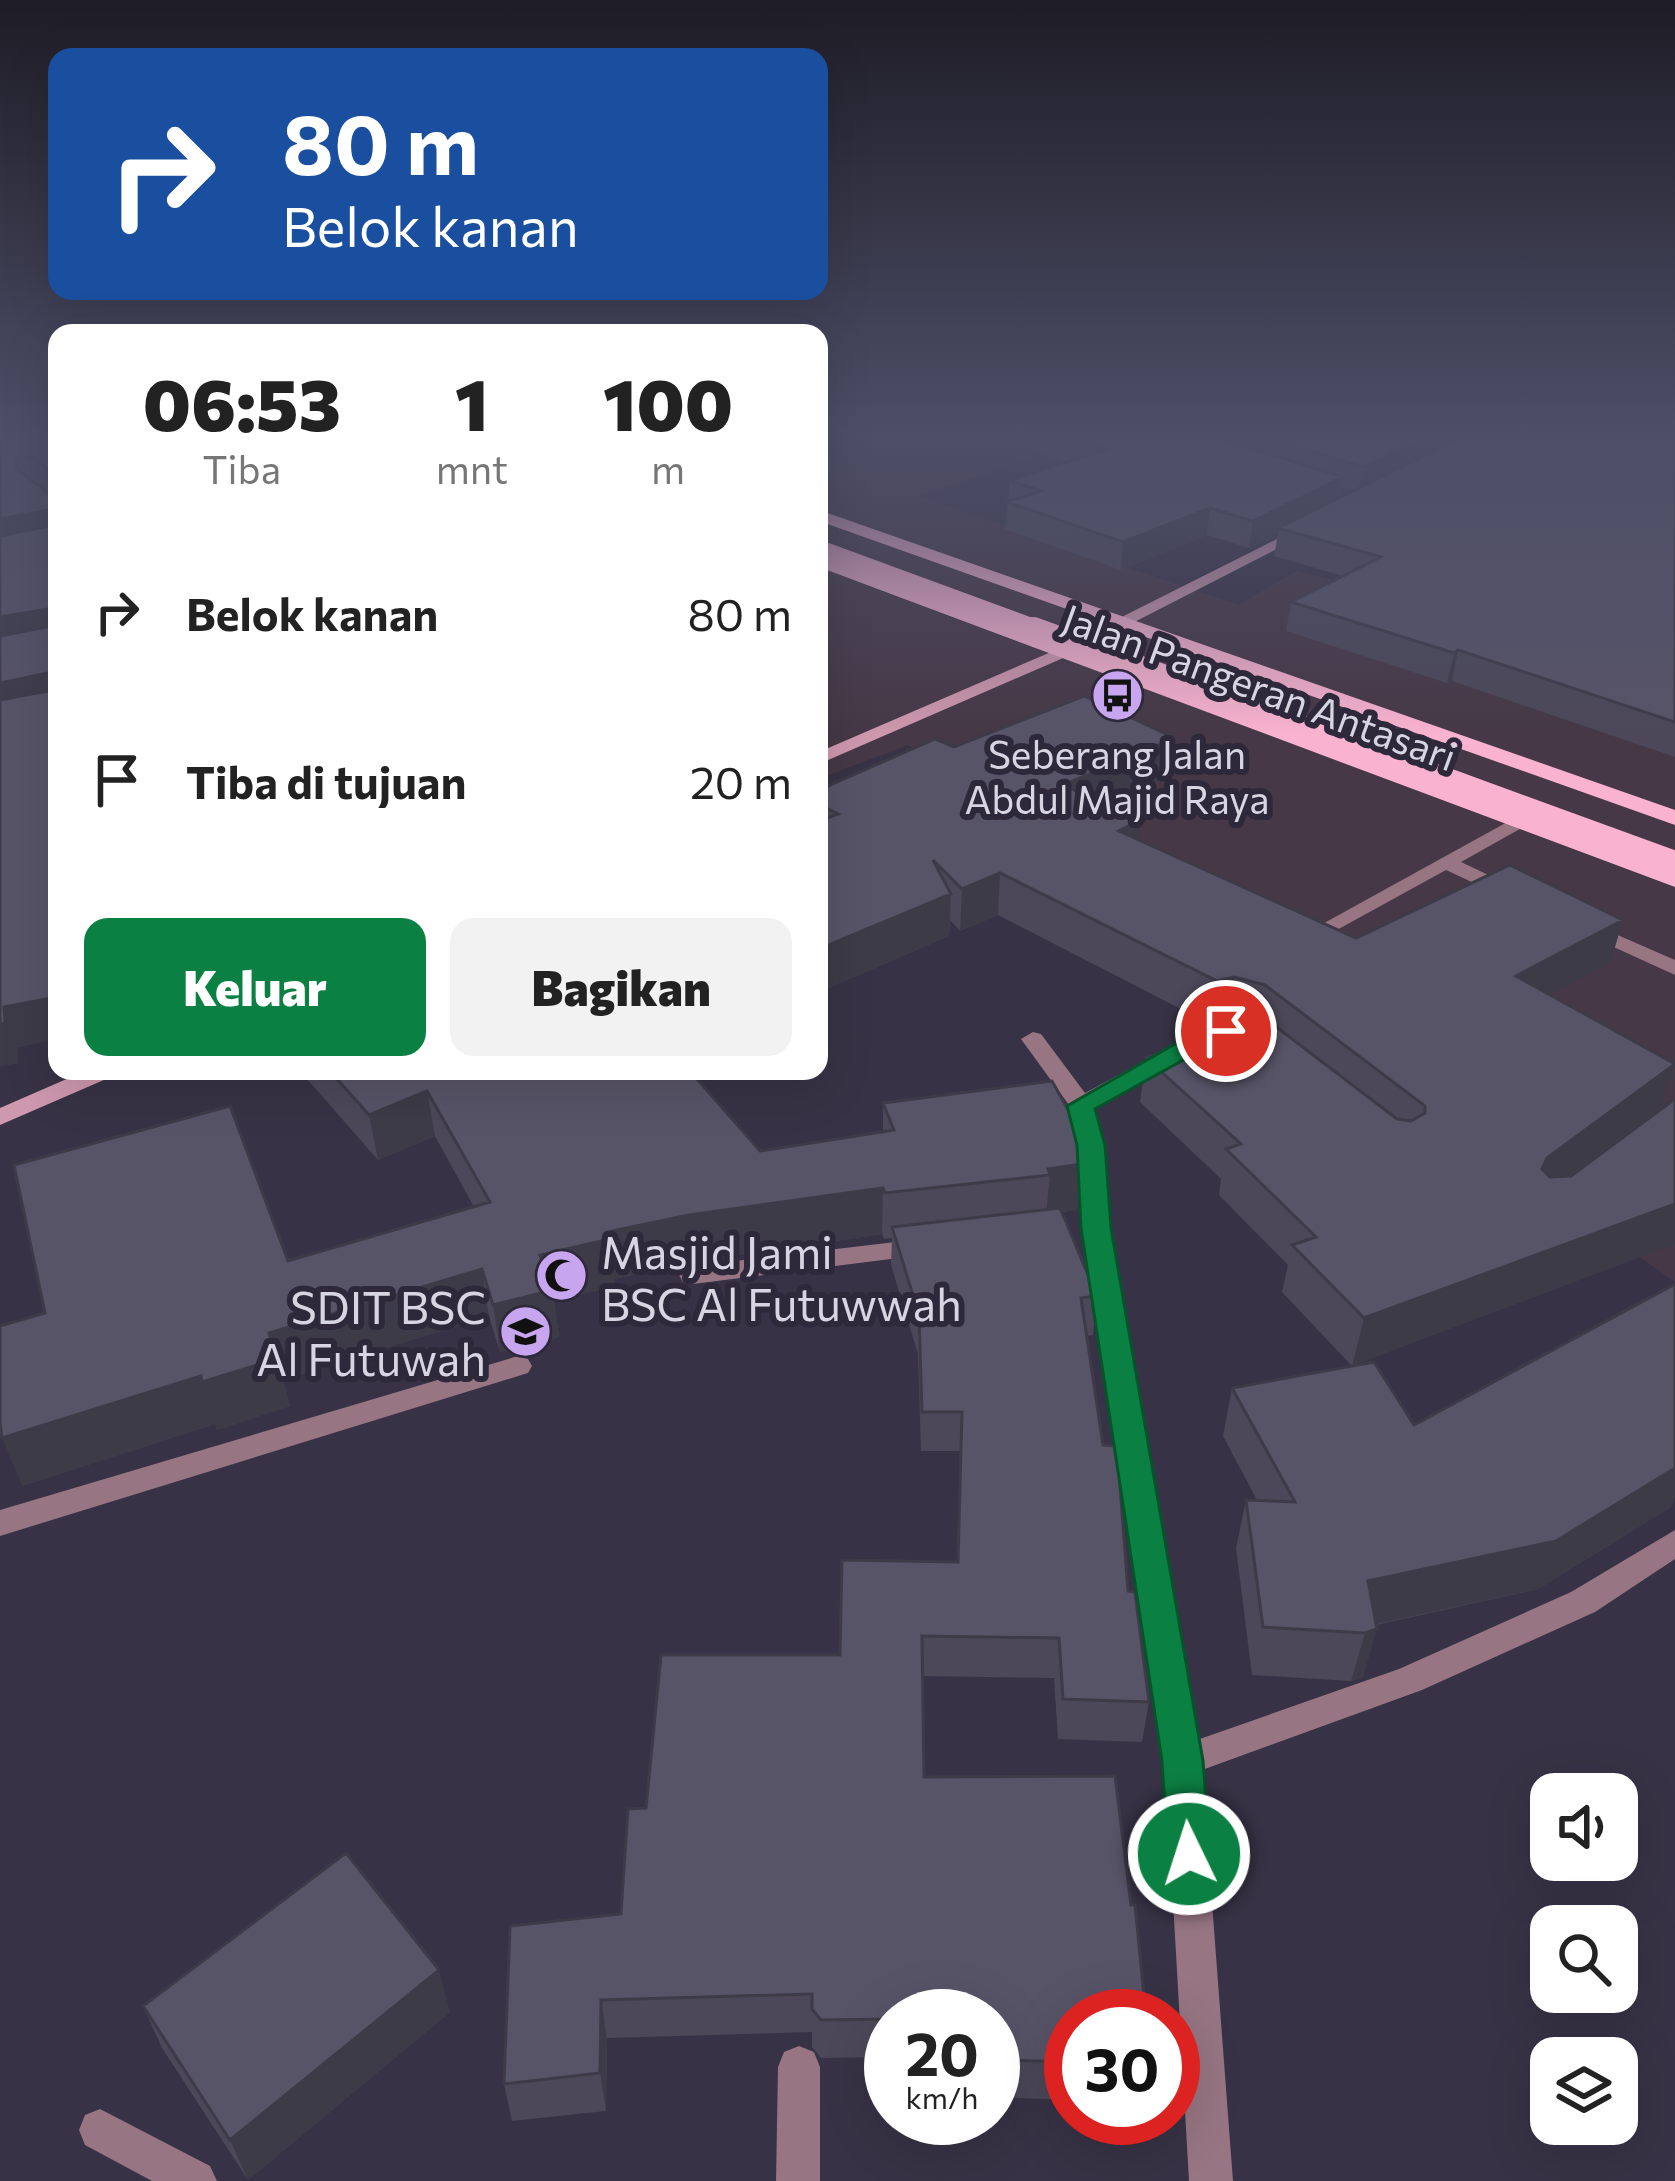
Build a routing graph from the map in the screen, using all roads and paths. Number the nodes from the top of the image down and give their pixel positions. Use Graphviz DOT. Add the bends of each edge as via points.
graph roads {
  1 [pos="869,532"];
  2 [pos="1300,532"];
  3 [pos="828,534"];
  4 [pos="828,552"];
  5 [pos="828,564"];
  6 [pos="1124,622"];
  7 [pos="1064,652"];
  8 [pos="828,755"];
  9 [pos="1675,818"];
  10 [pos="1520,821"];
  11 [pos="1675,840"];
  12 [pos="1675,862"];
  13 [pos="1449,864"];
  14 [pos="1675,879"];
  15 [pos="1531,902"];
  16 [pos="1572,920"];
  17 [pos="1328,927"];
  18 [pos="1675,968"];
  19 [pos="1033,1039"];
  20 [pos="1284,1067"];
  21 [pos="84,1080"];
  22 [pos="1081,1106"];
  23 [pos="0,1117"];
  24 [pos="954,1244"];
  25 [pos="693,1275"];
  26 [pos="518,1366"];
  27 [pos="0,1522"];
  28 [pos="1675,1543"];
  29 [pos="1183,1761"];
  30 [pos="799,2067"];
  31 [pos="100,2130"];
  32 [pos="195,2181"];
  33 [pos="798,2181"];
  34 [pos="1211,2181"];
  1 -- 6 [label="main road, Jalan Pangeran Antasari"];
  2 -- 6 [label="street"];
  3 -- 11 [label="main road"];
  4 -- 12 [label="main road, bridge"];
  5 -- 7 [label="main road, Jalan Pangeran Antasari"];
  6 -- 7 [label="street"];
  6 -- 9 [label="main road, Jalan Pangeran Antasari"];
  7 -- 8 [label="street"];
  7 -- 10 [label="main road, Jalan Pangeran Antasari"];
  10 -- 13 [label="street"];
  10 -- 14 [label="main road, Jalan Pangeran Antasari"];
  13 -- 15 [label="street"];
  13 -- 17 [label="street"];
  16 -- 18 [label="street"];
  19 -- 22 [label="street"];
  20 -- 22 [label="street" via="1226,1031"];
  21 -- 23 [label="street"];
  22 -- 29 [label="street" via="1091,1145 1084,1229"];
  24 -- 25 [label="street"];
  26 -- 27 [label="street"];
  28 -- 29 [label="street" via="1583,1602 1410,1680"];
  29 -- 34 [label="street"];
  30 -- 33 [label="street"];
  31 -- 32 [label="street"];
}
